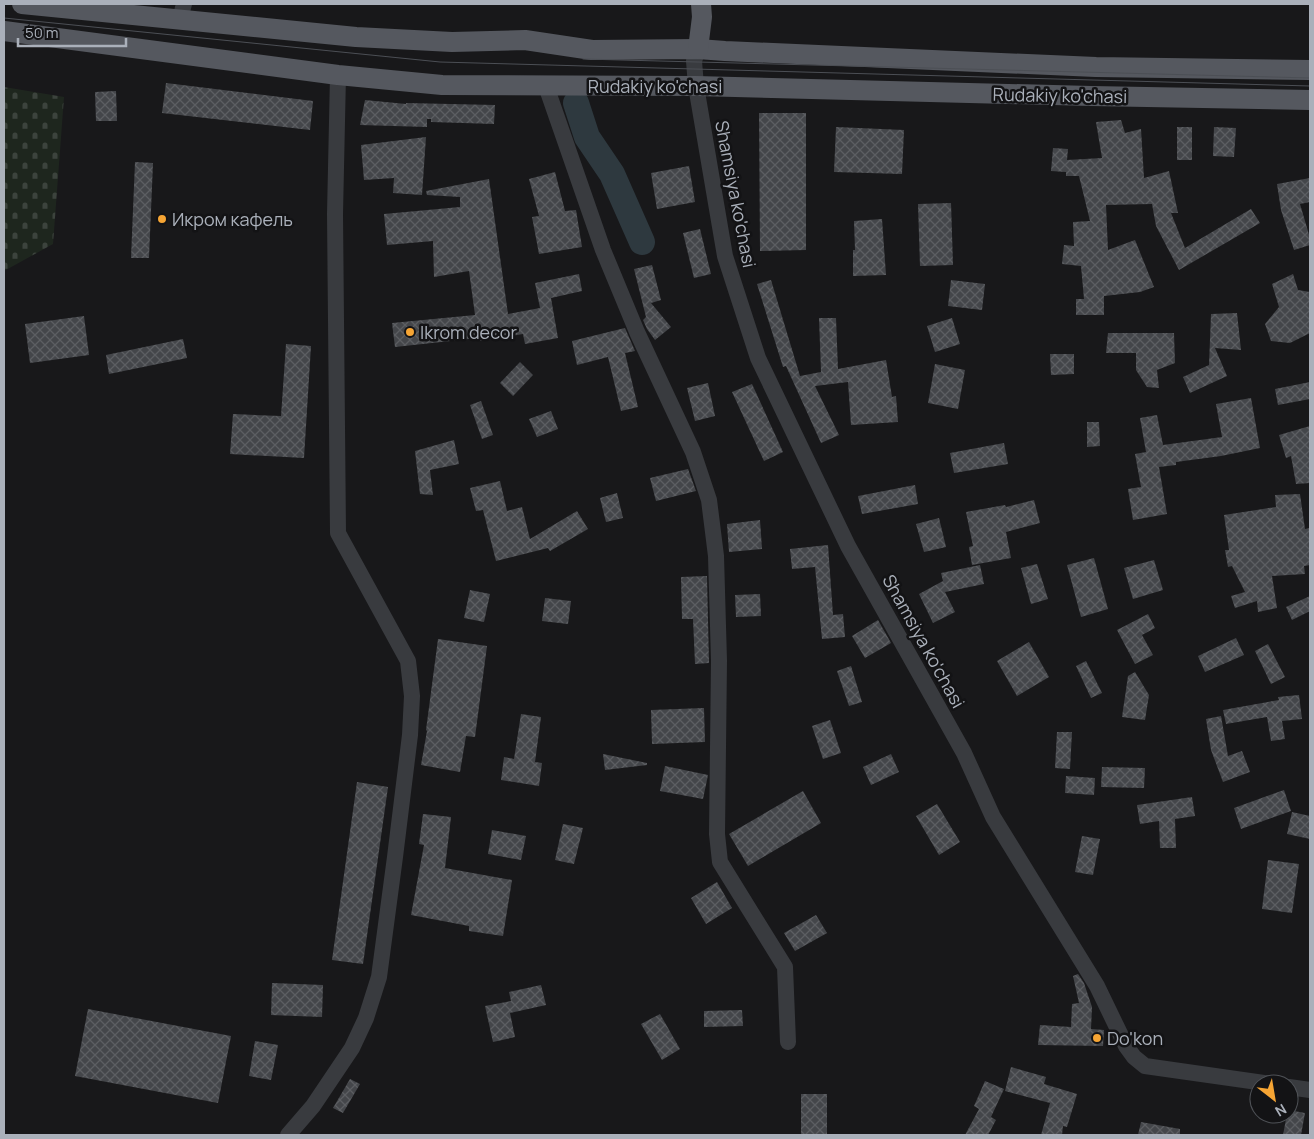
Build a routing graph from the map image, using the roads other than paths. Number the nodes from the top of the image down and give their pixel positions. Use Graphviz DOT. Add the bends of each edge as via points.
graph roads {
  1 [pos="22,4"];
  2 [pos="702,4"];
  3 [pos="54,5"];
  4 [pos="182,11"];
  5 [pos="4,31"];
  6 [pos="698,48"];
  7 [pos="1310,70"];
  8 [pos="338,75"];
  9 [pos="546,86"];
  10 [pos="696,86"];
  11 [pos="1310,100"];
  12 [pos="788,1042"];
  13 [pos="1249,1081"];
  14 [pos="288,1135"];
  1 -- 3 [label="main road, Rudakiy ko'chasi"];
  2 -- 6 [label="main road"];
  3 -- 4 [label="main road, Rudakiy ko'chasi"];
  4 -- 6 [label="main road, Rudakiy ko'chasi" via="356,37 452,42 525,40 592,50"];
  5 -- 8 [label="main road, Rudakiy ko'chasi"];
  6 -- 7 [label="main road, Rudakiy ko'chasi" via="1096,67"];
  6 -- 10 [label="street, Shamsiya ko'chasi" via="694,61"];
  8 -- 9 [label="main road, Rudakiy ko'chasi" via="442,85"];
  8 -- 14 [label="street" via="334,214 338,533 408,661 412,696 410,735 379,977 352,1048 313,1106"];
  9 -- 10 [label="main road, Rudakiy ko'chasi"];
  9 -- 12 [label="street" via="603,250 693,452 709,500 716,556 719,661 717,834 720,862 785,967"];
  10 -- 11 [label="main road, Rudakiy ko'chasi"];
  10 -- 13 [label="street, Shamsiya ko'chasi" via="725,256 758,358 848,546 964,753 993,816 1097,986 1134,1057 1145,1066"];
}
